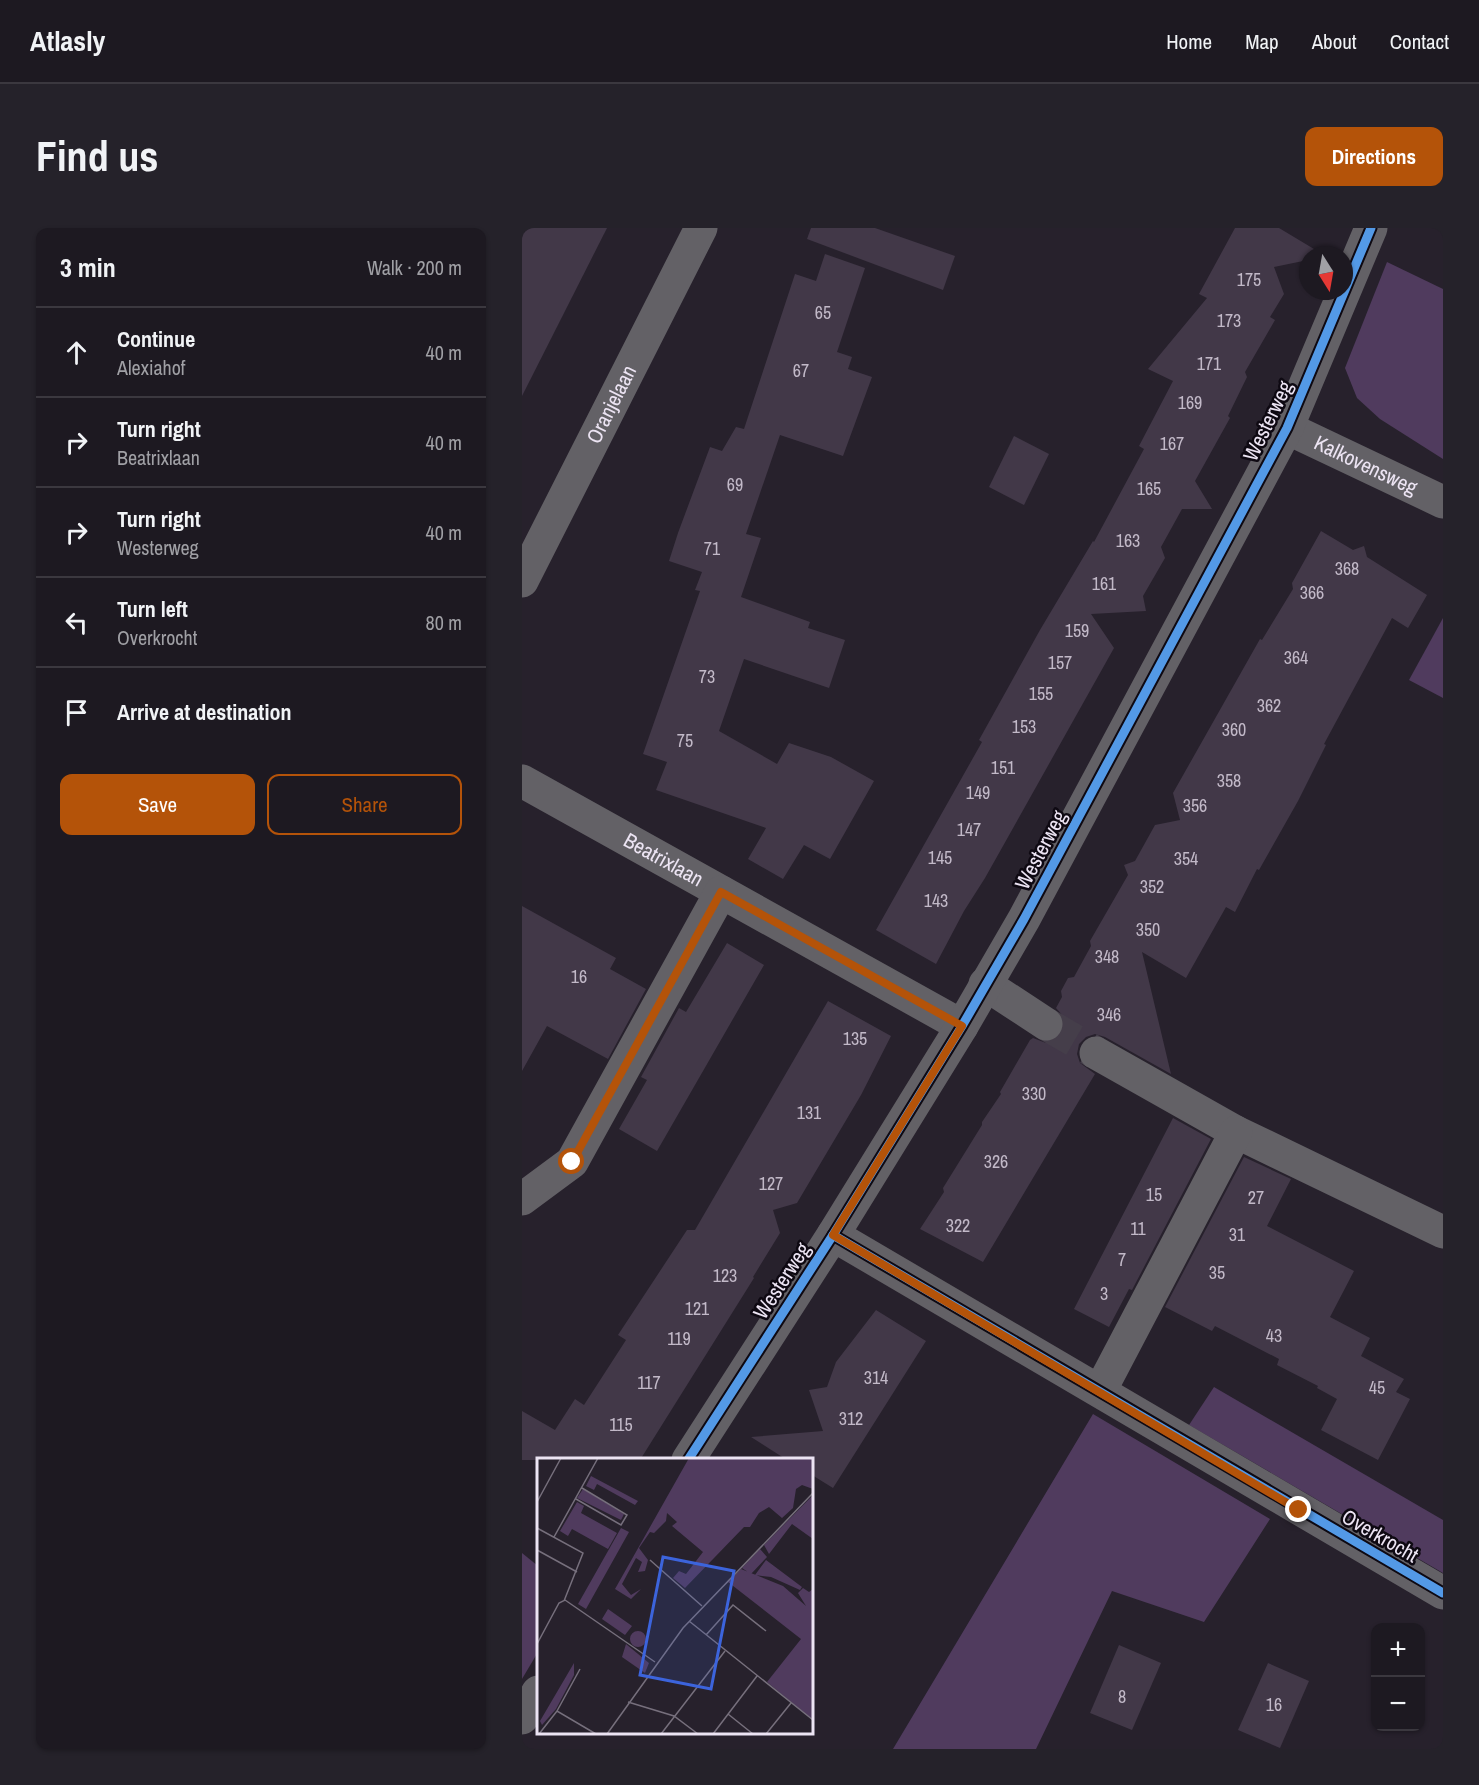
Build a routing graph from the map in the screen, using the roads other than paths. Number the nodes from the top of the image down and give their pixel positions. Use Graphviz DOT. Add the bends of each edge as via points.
graph roads {
  1 [pos="701,228"];
  2 [pos="1371,228"];
  3 [pos="1287,428"];
  4 [pos="1443,502"];
  5 [pos="522,581"];
  6 [pos="522,781"];
  7 [pos="721,892"];
  8 [pos="985,984"];
  9 [pos="1046,1024"];
  10 [pos="962,1026"];
  11 [pos="1096,1053"];
  12 [pos="1236,1132"];
  13 [pos="522,1199"];
  14 [pos="1443,1232"];
  15 [pos="833,1235"];
  16 [pos="1100,1391"];
  17 [pos="689,1458"];
  18 [pos="1443,1593"];
  19 [pos="537,1694"];
  20 [pos="522,1718"];
  1 -- 5 [label="street, Oranjelaan"];
  2 -- 3 [label="street, Westerweg"];
  3 -- 4 [label="street, Kalkovensweg"];
  3 -- 8 [label="street, Westerweg" via="1024,919"];
  6 -- 7 [label="street, Beatrixlaan"];
  7 -- 10 [label="street, Beatrixlaan"];
  7 -- 13 [label="street" via="572,1162"];
  8 -- 9 [label="street"];
  8 -- 10 [label="street, Westerweg"];
  10 -- 15 [label="street, Westerweg"];
  11 -- 12 [label="street"];
  12 -- 14 [label="street"];
  12 -- 16 [label="street"];
  15 -- 16 [label="street, Overkrocht"];
  15 -- 17 [label="street, Westerweg"];
  16 -- 18 [label="street, Overkrocht"];
  19 -- 20 [label="street"];
}
